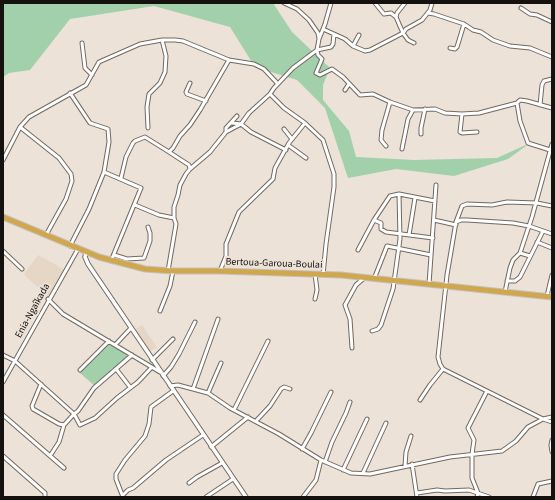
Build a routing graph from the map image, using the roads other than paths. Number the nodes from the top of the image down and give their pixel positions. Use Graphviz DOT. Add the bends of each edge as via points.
graph roads {
  1 [pos="284,3"];
  2 [pos="331,3"];
  3 [pos="375,3"];
  4 [pos="405,3"];
  5 [pos="432,3"];
  6 [pos="296,4"];
  7 [pos="521,8"];
  8 [pos="297,9"];
  9 [pos="428,13"];
  10 [pos="396,17"];
  11 [pos="552,22"];
  12 [pos="464,24"];
  13 [pos="323,29"];
  14 [pos="403,33"];
  15 [pos="334,34"];
  16 [pos="358,35"];
  17 [pos="319,39"];
  18 [pos="162,40"];
  19 [pos="414,42"];
  20 [pos="82,43"];
  21 [pos="353,46"];
  22 [pos="450,48"];
  23 [pos="317,50"];
  24 [pos="552,57"];
  25 [pos="229,60"];
  26 [pos="92,75"];
  27 [pos="552,79"];
  28 [pos="190,83"];
  29 [pos="278,84"];
  30 [pos="349,84"];
  31 [pos="346,90"];
  32 [pos="70,93"];
  33 [pos="270,94"];
  34 [pos="205,101"];
  35 [pos="390,102"];
  36 [pos="517,102"];
  37 [pos="540,105"];
  38 [pos="552,108"];
  39 [pos="425,109"];
  40 [pos="412,110"];
  41 [pos="462,114"];
  42 [pos="237,116"];
  43 [pos="232,123"];
  44 [pos="241,124"];
  45 [pos="305,124"];
  46 [pos="20,127"];
  47 [pos="148,128"];
  48 [pos="284,129"];
  49 [pos="226,132"];
  50 [pos="477,132"];
  51 [pos="421,134"];
  52 [pos="292,139"];
  53 [pos="552,144"];
  54 [pos="288,145"];
  55 [pos="386,146"];
  56 [pos="402,149"];
  57 [pos="286,150"];
  58 [pos="550,150"];
  59 [pos="169,152"];
  60 [pos="306,158"];
  61 [pos="3,160"];
  62 [pos="190,169"];
  63 [pos="104,172"];
  64 [pos="121,178"];
  65 [pos="436,185"];
  66 [pos="399,194"];
  67 [pos="415,198"];
  68 [pos="435,201"];
  69 [pos="536,203"];
  70 [pos="135,205"];
  71 [pos="552,206"];
  72 [pos="3,217"];
  73 [pos="174,218"];
  74 [pos="374,220"];
  75 [pos="434,220"];
  76 [pos="456,224"];
  77 [pos="529,226"];
  78 [pos="148,227"];
  79 [pos="543,231"];
  80 [pos="400,234"];
  81 [pos="552,234"];
  82 [pos="46,235"];
  83 [pos="409,235"];
  84 [pos="433,238"];
  85 [pos="537,242"];
  86 [pos="70,246"];
  87 [pos="399,248"];
  88 [pos="552,248"];
  89 [pos="78,249"];
  90 [pos="358,250"];
  91 [pos="3,251"];
  92 [pos="86,252"];
  93 [pos="520,253"];
  94 [pos="114,255"];
  95 [pos="431,255"];
  96 [pos="530,256"];
  97 [pos="111,261"];
  98 [pos="22,270"];
  99 [pos="170,271"];
  100 [pos="220,271"];
  101 [pos="315,274"];
  102 [pos="323,275"];
  103 [pos="552,275"];
  104 [pos="364,278"];
  105 [pos="374,279"];
  106 [pos="395,281"];
  107 [pos="508,281"];
  108 [pos="429,284"];
  109 [pos="446,286"];
  110 [pos="505,292"];
  111 [pos="549,296"];
  112 [pos="48,299"];
  113 [pos="315,299"];
  114 [pos="160,311"];
  115 [pos="218,319"];
  116 [pos="195,322"];
  117 [pos="131,328"];
  118 [pos="372,331"];
  119 [pos="173,339"];
  120 [pos="109,341"];
  121 [pos="268,341"];
  122 [pos="115,345"];
  123 [pos="352,348"];
  124 [pos="3,355"];
  125 [pos="132,355"];
  126 [pos="152,360"];
  127 [pos="15,361"];
  128 [pos="221,363"];
  129 [pos="152,367"];
  130 [pos="443,369"];
  131 [pos="80,370"];
  132 [pos="117,370"];
  133 [pos="162,374"];
  134 [pos="3,382"];
  135 [pos="41,384"];
  136 [pos="170,386"];
  137 [pos="130,387"];
  138 [pos="183,387"];
  139 [pos="193,389"];
  140 [pos="290,389"];
  141 [pos="487,391"];
  142 [pos="174,392"];
  143 [pos="330,392"];
  144 [pos="208,394"];
  145 [pos="420,400"];
  146 [pos="350,402"];
  147 [pos="234,410"];
  148 [pos="74,414"];
  149 [pos="3,416"];
  150 [pos="248,417"];
  151 [pos="552,417"];
  152 [pos="367,419"];
  153 [pos="543,419"];
  154 [pos="256,421"];
  155 [pos="552,422"];
  156 [pos="386,423"];
  157 [pos="64,425"];
  158 [pos="203,435"];
  159 [pos="411,436"];
  160 [pos="552,440"];
  161 [pos="211,447"];
  162 [pos="302,449"];
  163 [pos="552,452"];
  164 [pos="472,454"];
  165 [pos="3,456"];
  166 [pos="50,456"];
  167 [pos="323,461"];
  168 [pos="222,463"];
  169 [pos="412,464"];
  170 [pos="405,466"];
  171 [pos="64,468"];
  172 [pos="343,470"];
  173 [pos="363,473"];
  174 [pos="233,479"];
  175 [pos="552,482"];
  176 [pos="190,483"];
  177 [pos="417,495"];
  178 [pos="478,495"];
  179 [pos="123,496"];
  180 [pos="45,497"];
  181 [pos="206,497"];
  182 [pos="246,497"];
  183 [pos="304,497"];
  184 [pos="489,497"];
  185 [pos="534,497"];
  1 -- 8 [label="street"];
  2 -- 13 [label="street"];
  3 -- 10 [label="street" via="384,14 392,13"];
  4 -- 10 [label="street"];
  5 -- 9 [label="street"];
  6 -- 8 [label="street"];
  7 -- 11 [label="street"];
  8 -- 17 [label="street" via="309,20"];
  9 -- 12 [label="street"];
  9 -- 14 [label="street"];
  10 -- 14 [label="street"];
  12 -- 22 [label="street" via="457,47"];
  12 -- 24 [label="street" via="493,40 510,46 530,48"];
  13 -- 15 [label="street"];
  13 -- 17 [label="street"];
  14 -- 19 [label="street" via="408,40"];
  14 -- 21 [label="street" via="370,50 365,51"];
  15 -- 21 [label="street"];
  15 -- 23 [label="street" via="331,47"];
  16 -- 21 [label="street"];
  17 -- 23 [label="street"];
  18 -- 25 [label="street" via="182,41"];
  18 -- 26 [label="street" via="140,44 102,61"];
  18 -- 47 [label="street" via="166,56 165,72 160,83 149,94"];
  20 -- 26 [label="street" via="85,68"];
  23 -- 29 [label="street" via="292,68"];
  23 -- 30 [label="street" via="322,59 316,72 320,75 332,69"];
  25 -- 29 [label="street" via="261,67"];
  25 -- 34 [label="street"];
  26 -- 32 [label="street" via="86,85"];
  27 -- 37 [label="street" via="544,81 542,85"];
  28 -- 34 [label="street" via="187,94"];
  29 -- 33 [label="street"];
  30 -- 31 [label="street"];
  30 -- 35 [label="street" via="360,95 373,94"];
  32 -- 46 [label="street" via="29,117"];
  32 -- 63 [label="street" via="90,123 105,127 109,131"];
  33 -- 44 [label="street"];
  33 -- 45 [label="street"];
  34 -- 59 [label="street"];
  35 -- 40 [label="street"];
  35 -- 55 [label="street" via="381,140"];
  36 -- 37 [label="street" via="520,100"];
  36 -- 41 [label="street" via="479,113"];
  36 -- 58 [label="street" via="520,121 528,142"];
  37 -- 38 [label="street"];
  39 -- 40 [label="street"];
  39 -- 41 [label="street"];
  39 -- 51 [label="street"];
  40 -- 56 [label="street"];
  41 -- 50 [label="street" via="460,132"];
  42 -- 43 [label="street"];
  43 -- 44 [label="street"];
  43 -- 49 [label="street" via="226,128"];
  44 -- 49 [label="street"];
  44 -- 57 [label="street" via="256,135"];
  45 -- 52 [label="street"];
  45 -- 102 [label="street" via="325,144 335,179"];
  46 -- 61 [label="street"];
  46 -- 82 [label="street" via="59,158 72,182 66,200"];
  48 -- 52 [label="street"];
  49 -- 62 [label="street" via="210,152"];
  52 -- 54 [label="street"];
  53 -- 58 [label="street"];
  54 -- 57 [label="street"];
  54 -- 60 [label="street"];
  57 -- 100 [label="street" via="275,168 272,179 239,212 226,244 226,256"];
  58 -- 69 [label="street"];
  59 -- 62 [label="street" via="189,165"];
  59 -- 64 [label="street" via="145,137 135,141 126,157"];
  62 -- 73 [label="street" via="180,185"];
  63 -- 64 [label="street"];
  63 -- 86 [label="street" via="89,210"];
  64 -- 70 [label="street" via="141,188"];
  65 -- 68 [label="street"];
  66 -- 67 [label="street"];
  66 -- 74 [label="street" via="390,196"];
  66 -- 80 [label="street"];
  67 -- 68 [label="street"];
  67 -- 83 [label="street"];
  68 -- 75 [label="street"];
  69 -- 71 [label="street"];
  69 -- 76 [label="street" via="463,205"];
  69 -- 77 [label="street"];
  70 -- 73 [label="street"];
  70 -- 94 [label="street"];
  72 -- 82 [label="highway, Bertoua-Garoua-Boulai"];
  73 -- 99 [label="street" via="176,224"];
  74 -- 80 [label="street" via="381,223 382,230"];
  74 -- 90 [label="street"];
  75 -- 76 [label="street"];
  75 -- 84 [label="street"];
  76 -- 77 [label="street" via="461,220 467,220"];
  76 -- 109 [label="street"];
  77 -- 79 [label="street"];
  77 -- 93 [label="street"];
  78 -- 94 [label="street" via="150,241 144,258"];
  79 -- 81 [label="street"];
  79 -- 85 [label="street"];
  80 -- 83 [label="street"];
  80 -- 87 [label="street"];
  82 -- 86 [label="highway, Bertoua-Garoua-Boulai"];
  83 -- 84 [label="street"];
  84 -- 95 [label="street"];
  85 -- 88 [label="street"];
  85 -- 96 [label="street"];
  86 -- 89 [label="highway, Bertoua-Garoua-Boulai"];
  87 -- 95 [label="street"];
  87 -- 105 [label="street" via="387,247"];
  87 -- 106 [label="street"];
  89 -- 92 [label="highway, Bertoua-Garoua-Boulai"];
  89 -- 112 [label="street, Enia-Ngaîkada"];
  91 -- 98 [label="street"];
  92 -- 97 [label="highway, Bertoua-Garoua-Boulai"];
  92 -- 117 [label="street" via="88,264"];
  93 -- 96 [label="street"];
  93 -- 107 [label="street" via="513,260"];
  94 -- 97 [label="street"];
  95 -- 108 [label="street"];
  96 -- 107 [label="street" via="518,279"];
  97 -- 99 [label="highway, Bertoua-Garoua-Boulai" via="145,269"];
  99 -- 100 [label="highway, Bertoua-Garoua-Boulai"];
  99 -- 114 [label="street" via="170,286"];
  100 -- 101 [label="highway, Bertoua-Garoua-Boulai"];
  101 -- 102 [label="highway, Bertoua-Garoua-Boulai"];
  101 -- 113 [label="street"];
  102 -- 104 [label="highway, Bertoua-Garoua-Boulai"];
  103 -- 111 [label="street"];
  104 -- 105 [label="highway, Bertoua-Garoua-Boulai"];
  104 -- 123 [label="street" via="356,285 345,305 350,319"];
  105 -- 106 [label="highway, Bertoua-Garoua-Boulai"];
  106 -- 108 [label="highway, Bertoua-Garoua-Boulai"];
  106 -- 118 [label="street" via="381,325"];
  107 -- 110 [label="street"];
  108 -- 109 [label="highway, Bertoua-Garoua-Boulai"];
  109 -- 110 [label="highway, Bertoua-Garoua-Boulai"];
  109 -- 130 [label="street" via="438,357"];
  110 -- 111 [label="highway, Bertoua-Garoua-Boulai"];
  112 -- 120 [label="street" via="63,314"];
  112 -- 127 [label="street, Enia-Ngaîkada"];
  115 -- 139 [label="street"];
  116 -- 133 [label="street" via="171,367"];
  117 -- 122 [label="street"];
  117 -- 126 [label="street"];
  119 -- 126 [label="street"];
  120 -- 122 [label="street"];
  120 -- 131 [label="street"];
  121 -- 147 [label="street"];
  122 -- 125 [label="street"];
  124 -- 127 [label="street"];
  125 -- 129 [label="street"];
  125 -- 132 [label="street"];
  126 -- 133 [label="street"];
  127 -- 134 [label="street, Enia-Ngaîkada"];
  127 -- 135 [label="street"];
  128 -- 144 [label="street"];
  129 -- 133 [label="street"];
  129 -- 137 [label="street"];
  130 -- 141 [label="street"];
  130 -- 145 [label="street"];
  132 -- 137 [label="street"];
  132 -- 148 [label="street" via="94,388"];
  133 -- 136 [label="street"];
  135 -- 148 [label="street"];
  135 -- 157 [label="street" via="33,409"];
  136 -- 138 [label="street"];
  136 -- 142 [label="street"];
  137 -- 148 [label="street" via="98,416 82,425 78,425"];
  138 -- 139 [label="street"];
  138 -- 142 [label="street"];
  139 -- 144 [label="street"];
  140 -- 154 [label="street" via="281,389"];
  141 -- 153 [label="street"];
  141 -- 164 [label="street" via="469,425 474,440"];
  142 -- 158 [label="street"];
  142 -- 179 [label="street" via="151,407 145,436 116,474"];
  143 -- 162 [label="street"];
  144 -- 147 [label="street"];
  146 -- 167 [label="street"];
  147 -- 150 [label="street"];
  148 -- 157 [label="street"];
  149 -- 166 [label="street"];
  150 -- 154 [label="street"];
  150 -- 161 [label="street"];
  151 -- 153 [label="street"];
  152 -- 172 [label="street"];
  153 -- 155 [label="street"];
  153 -- 164 [label="street" via="528,427 516,441 502,451"];
  154 -- 162 [label="street"];
  156 -- 173 [label="street"];
  157 -- 166 [label="street" via="59,442"];
  158 -- 161 [label="street"];
  158 -- 179 [label="street" via="166,460"];
  159 -- 170 [label="street"];
  160 -- 163 [label="street"];
  161 -- 168 [label="street"];
  162 -- 167 [label="street"];
  164 -- 169 [label="street"];
  164 -- 178 [label="street" via="472,478"];
  165 -- 180 [label="street" via="45,493"];
  166 -- 171 [label="street"];
  167 -- 172 [label="street"];
  167 -- 183 [label="street" via="315,483"];
  168 -- 174 [label="street"];
  168 -- 176 [label="street"];
  169 -- 170 [label="street"];
  169 -- 177 [label="street"];
  170 -- 173 [label="street" via="370,474"];
  172 -- 173 [label="street"];
  174 -- 181 [label="street"];
  174 -- 182 [label="street"];
  175 -- 185 [label="street" via="538,484"];
  177 -- 178 [label="street" via="437,490 469,490"];
  178 -- 184 [label="street"];
}
